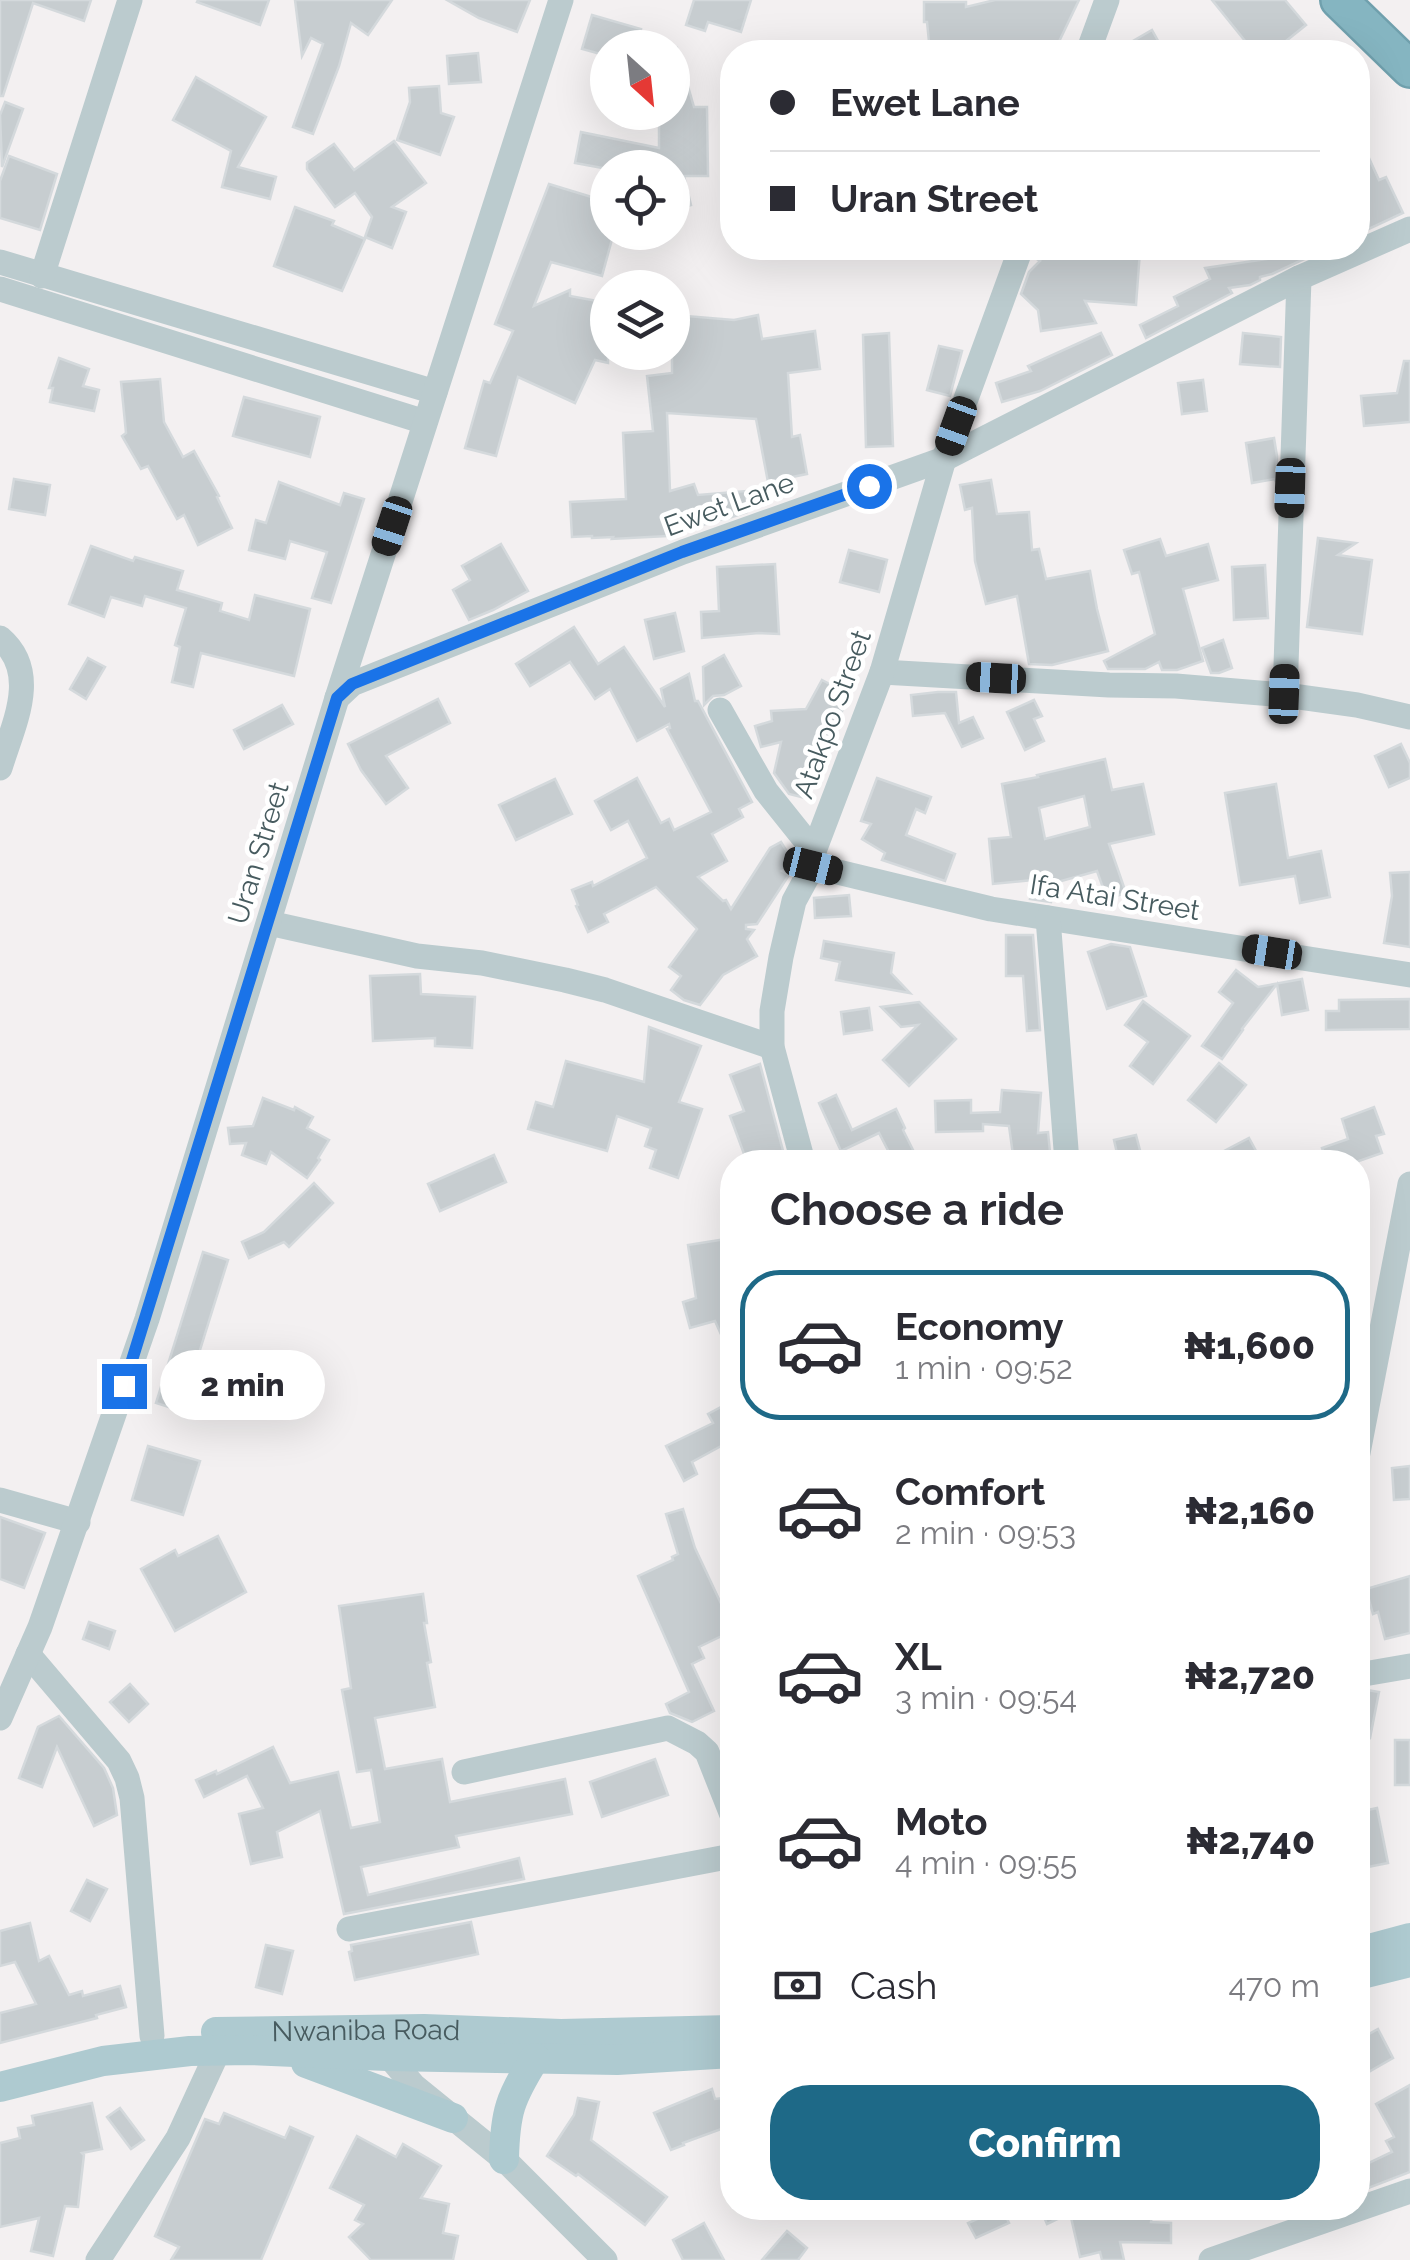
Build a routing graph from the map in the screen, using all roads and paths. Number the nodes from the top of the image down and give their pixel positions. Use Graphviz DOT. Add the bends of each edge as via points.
graph roads {
  1 [pos="130,0"];
  2 [pos="561,0"];
  3 [pos="1107,0"];
  4 [pos="1340,0"];
  5 [pos="1374,0"];
  6 [pos="1410,36"];
  7 [pos="1092,40"];
  8 [pos="1410,69"];
  9 [pos="1410,229"];
  10 [pos="1370,247"];
  11 [pos="1010,260"];
  12 [pos="1340,260"];
  13 [pos="0,262"];
  14 [pos="42,276"];
  15 [pos="1300,278"];
  16 [pos="0,289"];
  17 [pos="435,392"];
  18 [pos="426,422"];
  19 [pos="944,459"];
  20 [pos="0,638"];
  21 [pos="882,672"];
  22 [pos="1284,694"];
  23 [pos="337,698"];
  24 [pos="720,710"];
  25 [pos="1410,716"];
  26 [pos="0,768"];
  27 [pos="813,858"];
  28 [pos="1048,918"];
  29 [pos="268,923"];
  30 [pos="1410,975"];
  31 [pos="772,1048"];
  32 [pos="801,1150"];
  33 [pos="1066,1150"];
  34 [pos="1409,1199"];
  35 [pos="1370,1393"];
  36 [pos="0,1500"];
  37 [pos="78,1522"];
  38 [pos="28,1654"];
  39 [pos="1410,1666"];
  40 [pos="1370,1674"];
  41 [pos="0,1718"];
  42 [pos="464,1772"];
  43 [pos="720,1784"];
  44 [pos="720,1858"];
  45 [pos="349,1929"];
  46 [pos="1410,1938"];
  47 [pos="1388,1963"];
  48 [pos="367,2029"];
  49 [pos="720,2030"];
  50 [pos="152,2036"];
  51 [pos="223,2041"];
  52 [pos="270,2052"];
  53 [pos="720,2054"];
  54 [pos="388,2056"];
  55 [pos="535,2058"];
  56 [pos="0,2066"];
  57 [pos="0,2087"];
  58 [pos="453,2118"];
  59 [pos="504,2159"];
  60 [pos="1410,2191"];
  61 [pos="1370,2205"];
  62 [pos="1326,2220"];
  63 [pos="601,2258"];
  64 [pos="98,2260"];
  65 [pos="1211,2260"];
  1 -- 14 [label="street"];
  2 -- 17 [label="street, Uran Street"];
  3 -- 7 [label="street"];
  4 -- 8 [label="highway"];
  5 -- 6 [label="highway"];
  9 -- 10 [label="street, Ewet Lane"];
  11 -- 19 [label="street, Atakpo Street"];
  12 -- 15 [label="street, Ewet Lane"];
  13 -- 14 [label="street"];
  14 -- 17 [label="street"];
  15 -- 19 [label="street, Ewet Lane"];
  15 -- 22 [label="street"];
  16 -- 18 [label="street"];
  17 -- 18 [label="street, Uran Street"];
  18 -- 23 [label="street, Uran Street"];
  19 -- 21 [label="street, Atakpo Street"];
  19 -- 23 [label="street, Ewet Lane" via="682,552 352,684"];
  20 -- 26 [label="street" via="19,664 24,690"];
  21 -- 22 [label="street"];
  21 -- 27 [label="street, Atakpo Street"];
  22 -- 25 [label="street"];
  23 -- 29 [label="street, Uran Street"];
  24 -- 27 [label="street"];
  27 -- 28 [label="street, Ifa Atai Street"];
  27 -- 31 [label="street, Atakpo Street" via="780,958"];
  28 -- 30 [label="street, Ifa Atai Street"];
  28 -- 33 [label="street"];
  29 -- 31 [label="street" via="605,990"];
  29 -- 37 [label="street, Uran Street"];
  31 -- 32 [label="street, Atakpo Street"];
  34 -- 35 [label="street"];
  36 -- 37 [label="street"];
  37 -- 38 [label="street, Uran Street"];
  38 -- 41 [label="street, Uran Street"];
  38 -- 50 [label="street" via="128,1778"];
  39 -- 40 [label="street"];
  42 -- 43 [label="street" via="668,1728 707,1752"];
  44 -- 45 [label="street"];
  46 -- 47 [label="main road"];
  48 -- 49 [label="main road, Nwaniba Road"];
  48 -- 51 [label="main road, Nwaniba Road"];
  48 -- 54 [label="street"];
  50 -- 51 [label="main road, Nwaniba Road"];
  50 -- 56 [label="main road, Nwaniba Road"];
  51 -- 52 [label="main road"];
  51 -- 57 [label="main road"];
  51 -- 64 [label="street" via="178,2138"];
  52 -- 54 [label="main road"];
  52 -- 58 [label="main road"];
  53 -- 55 [label="main road"];
  54 -- 55 [label="main road"];
  54 -- 58 [label="street"];
  55 -- 59 [label="main road" via="513,2093"];
  58 -- 59 [label="street"];
  59 -- 63 [label="street"];
  60 -- 61 [label="street"];
  62 -- 65 [label="street"];
}
